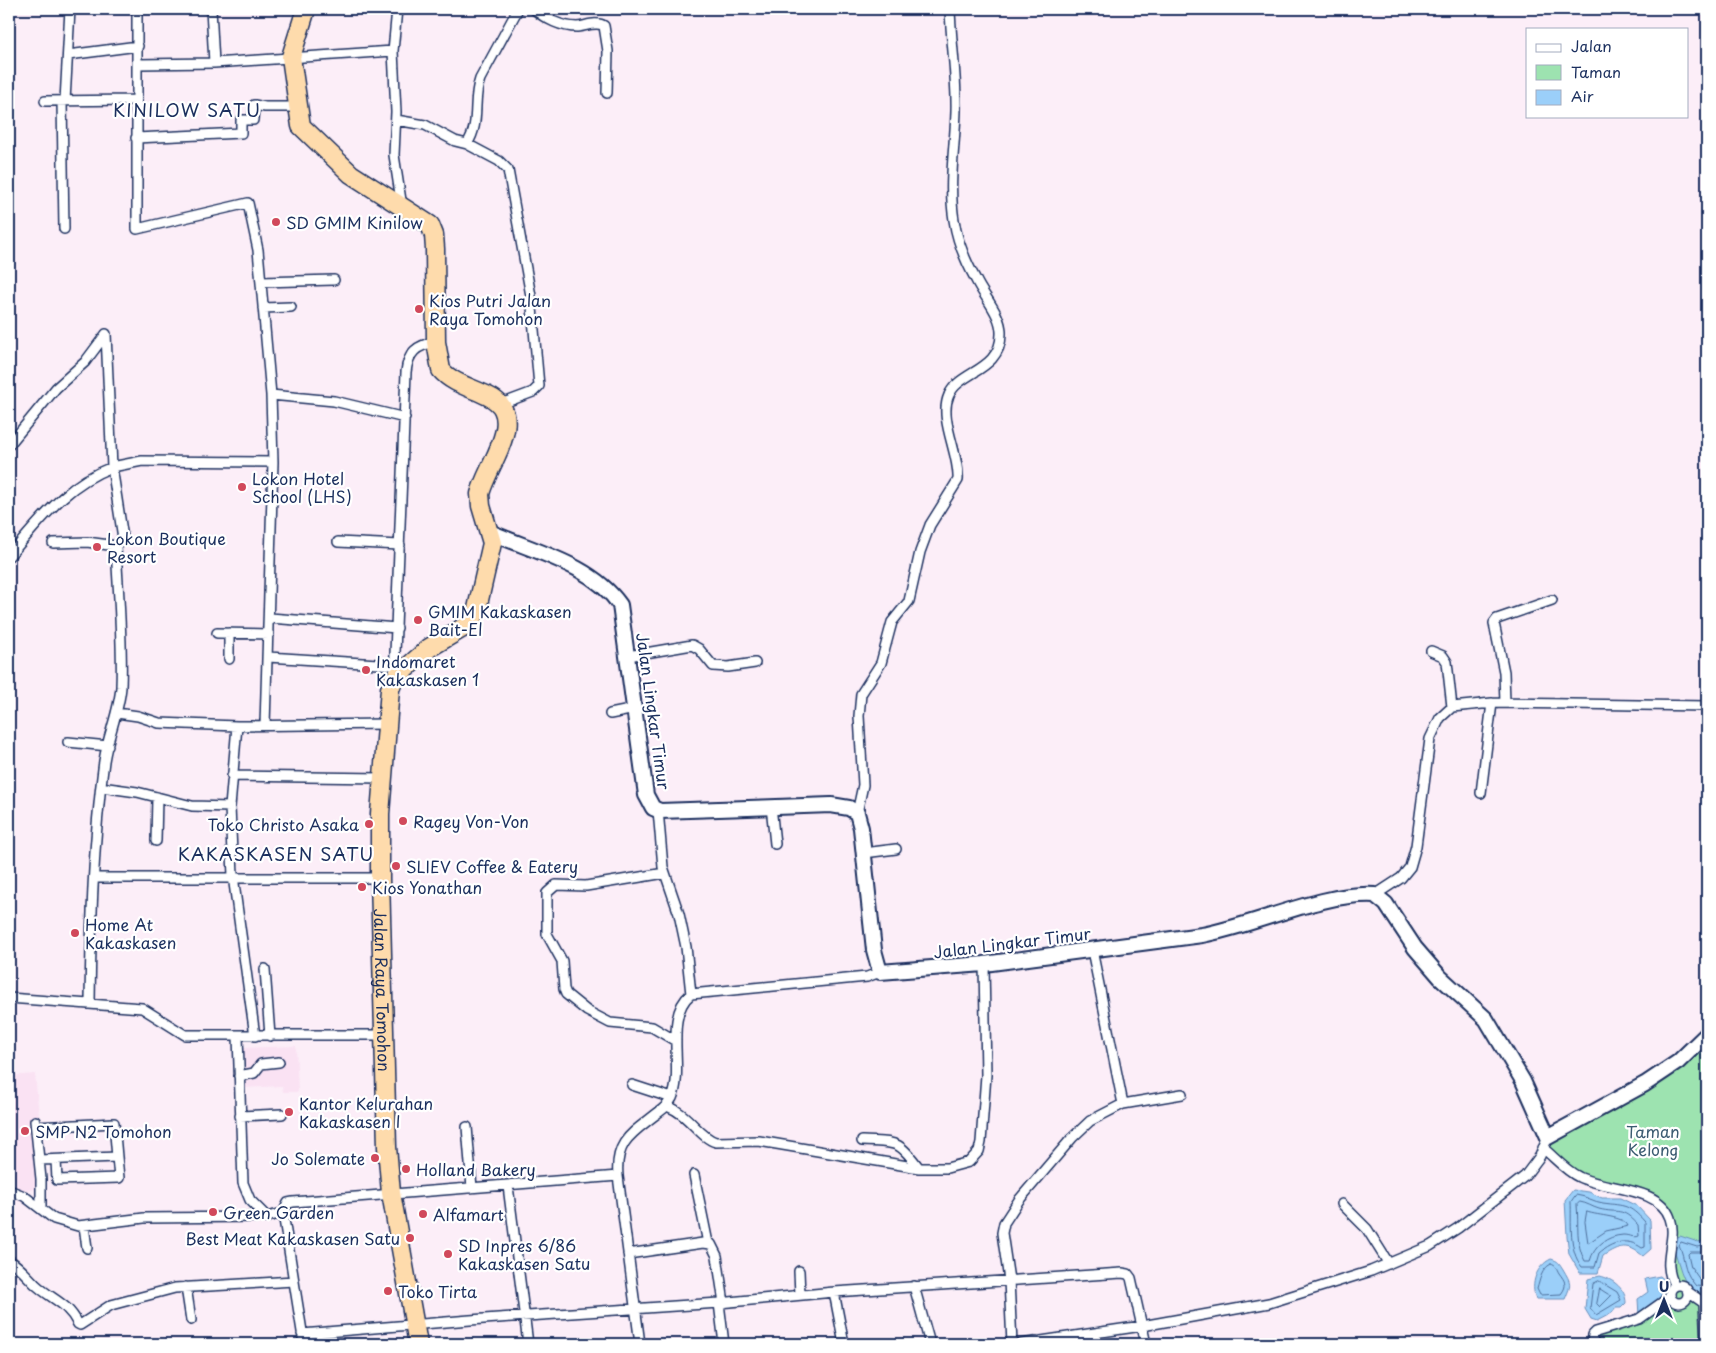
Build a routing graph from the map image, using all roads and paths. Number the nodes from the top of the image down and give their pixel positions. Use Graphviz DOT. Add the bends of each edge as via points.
graph roads {
  1 [pos="70,9"];
  2 [pos="136,9"];
  3 [pos="211,9"];
  4 [pos="306,9"];
  5 [pos="397,9"];
  6 [pos="518,9"];
  7 [pos="534,9"];
  8 [pos="950,9"];
  9 [pos="138,46"];
  10 [pos="393,51"];
  11 [pos="68,54"];
  12 [pos="291,57"];
  13 [pos="214,63"];
  14 [pos="138,64"];
  15 [pos="607,93"];
  16 [pos="137,100"];
  17 [pos="45,101"];
  18 [pos="64,101"];
  19 [pos="297,107"];
  20 [pos="396,120"];
  21 [pos="136,138"];
  22 [pos="467,144"];
  23 [pos="402,207"];
  24 [pos="64,229"];
  25 [pos="334,280"];
  26 [pos="261,282"];
  27 [pos="291,306"];
  28 [pos="263,308"];
  29 [pos="436,342"];
  30 [pos="271,396"];
  31 [pos="500,404"];
  32 [pos="404,418"];
  33 [pos="9,445"];
  34 [pos="273,462"];
  35 [pos="112,467"];
  36 [pos="498,536"];
  37 [pos="338,542"];
  38 [pos="54,543"];
  39 [pos="400,545"];
  40 [pos="116,546"];
  41 [pos="9,556"];
  42 [pos="1552,600"];
  43 [pos="270,618"];
  44 [pos="397,628"];
  45 [pos="217,633"];
  46 [pos="230,634"];
  47 [pos="269,634"];
  48 [pos="1431,651"];
  49 [pos="628,656"];
  50 [pos="268,657"];
  51 [pos="228,659"];
  52 [pos="755,662"];
  53 [pos="394,672"];
  54 [pos="1492,703"];
  55 [pos="1505,703"];
  56 [pos="1707,706"];
  57 [pos="1452,707"];
  58 [pos="635,709"];
  59 [pos="117,713"];
  60 [pos="610,714"];
  61 [pos="387,724"];
  62 [pos="265,725"];
  63 [pos="237,726"];
  64 [pos="68,742"];
  65 [pos="108,746"];
  66 [pos="232,776"];
  67 [pos="383,778"];
  68 [pos="101,787"];
  69 [pos="1481,793"];
  70 [pos="157,797"];
  71 [pos="771,806"];
  72 [pos="230,807"];
  73 [pos="658,810"];
  74 [pos="857,813"];
  75 [pos="156,841"];
  76 [pos="775,844"];
  77 [pos="896,849"];
  78 [pos="864,853"];
  79 [pos="665,873"];
  80 [pos="233,876"];
  81 [pos="94,878"];
  82 [pos="380,878"];
  83 [pos="1375,895"];
  84 [pos="1092,950"];
  85 [pos="984,964"];
  86 [pos="265,969"];
  87 [pos="880,972"];
  88 [pos="691,994"];
  89 [pos="9,998"];
  90 [pos="90,1004"];
  91 [pos="1707,1034"];
  92 [pos="383,1035"];
  93 [pos="238,1036"];
  94 [pos="255,1036"];
  95 [pos="270,1036"];
  96 [pos="676,1042"];
  97 [pos="279,1062"];
  98 [pos="239,1076"];
  99 [pos="632,1085"];
  100 [pos="1182,1094"];
  101 [pos="672,1098"];
  102 [pos="1123,1104"];
  103 [pos="667,1106"];
  104 [pos="282,1114"];
  105 [pos="240,1116"];
  106 [pos="467,1127"];
  107 [pos="862,1141"];
  108 [pos="1546,1143"];
  109 [pos="117,1157"];
  110 [pos="40,1160"];
  111 [pos="56,1160"];
  112 [pos="919,1168"];
  113 [pos="694,1175"];
  114 [pos="618,1176"];
  115 [pos="508,1186"];
  116 [pos="472,1188"];
  117 [pos="9,1190"];
  118 [pos="391,1193"];
  119 [pos="1342,1204"];
  120 [pos="41,1209"];
  121 [pos="282,1213"];
  122 [pos="267,1217"];
  123 [pos="84,1226"];
  124 [pos="708,1243"];
  125 [pos="87,1248"];
  126 [pos="628,1254"];
  127 [pos="9,1260"];
  128 [pos="1389,1264"];
  129 [pos="800,1271"];
  130 [pos="1009,1280"];
  131 [pos="294,1282"];
  132 [pos="914,1286"];
  133 [pos="1675,1286"];
  134 [pos="186,1287"];
  135 [pos="834,1292"];
  136 [pos="1688,1292"];
  137 [pos="800,1295"];
  138 [pos="1670,1297"];
  139 [pos="721,1303"];
  140 [pos="635,1308"];
  141 [pos="523,1316"];
  142 [pos="191,1320"];
  143 [pos="414,1325"];
  144 [pos="1142,1326"];
  145 [pos="302,1334"];
  146 [pos="304,1344"];
  147 [pos="418,1344"];
  148 [pos="528,1344"];
  149 [pos="640,1344"];
  150 [pos="724,1344"];
  151 [pos="844,1344"];
  152 [pos="930,1344"];
  153 [pos="1012,1344"];
  154 [pos="1021,1344"];
  155 [pos="1146,1344"];
  156 [pos="1592,1344"];
  157 [pos="1706,1344"];
  1 -- 11 [label="street"];
  2 -- 9 [label="street"];
  3 -- 13 [label="street"];
  4 -- 12 [label="highway"];
  5 -- 10 [label="street"];
  6 -- 22 [label="street" via="477,86 475,130"];
  7 -- 15 [label="street" via="565,25 600,23 604,26 608,51"];
  8 -- 74 [label="street" via="956,83 952,173 954,221 975,279 999,321 1000,341 990,361 954,387 947,402 958,480 930,525 909,601 892,622 881,663 861,694 863,785"];
  9 -- 11 [label="street"];
  9 -- 14 [label="street"];
  10 -- 12 [label="street"];
  10 -- 20 [label="street"];
  11 -- 18 [label="street"];
  12 -- 13 [label="street"];
  12 -- 19 [label="highway"];
  13 -- 14 [label="street"];
  14 -- 16 [label="street"];
  16 -- 18 [label="street"];
  16 -- 21 [label="street"];
  17 -- 18 [label="street"];
  18 -- 24 [label="street"];
  19 -- 21 [label="street" via="254,105 253,120 241,120 241,133"];
  19 -- 23 [label="highway" via="301,126 306,132 351,174"];
  20 -- 22 [label="street" via="426,125"];
  20 -- 23 [label="street" via="394,155"];
  21 -- 26 [label="street" via="137,229 248,203"];
  22 -- 31 [label="street" via="499,161 508,170 531,296 539,386 533,392"];
  23 -- 29 [label="highway" via="423,219 434,235"];
  25 -- 26 [label="street"];
  26 -- 28 [label="street"];
  27 -- 28 [label="street"];
  28 -- 30 [label="street"];
  29 -- 31 [label="highway" via="440,370"];
  29 -- 32 [label="street" via="421,345 408,359"];
  30 -- 32 [label="street" via="334,401"];
  30 -- 34 [label="street"];
  31 -- 36 [label="highway" via="505,413 506,428 480,494 481,506"];
  32 -- 39 [label="street"];
  33 -- 35 [label="street" via="56,388 85,362 106,334"];
  34 -- 35 [label="street" via="142,461"];
  34 -- 43 [label="street"];
  35 -- 40 [label="street" via="123,538"];
  35 -- 41 [label="street" via="88,476 69,490"];
  36 -- 49 [label="main road, Jalan Lingkar Timur" via="563,561 600,582 620,606"];
  36 -- 53 [label="highway" via="476,614 466,626"];
  37 -- 39 [label="street"];
  38 -- 40 [label="street" via="87,542"];
  39 -- 44 [label="street"];
  40 -- 59 [label="street" via="121,679"];
  42 -- 55 [label="street" via="1497,619 1494,623 1504,672"];
  43 -- 44 [label="street"];
  43 -- 47 [label="street"];
  44 -- 53 [label="street"];
  45 -- 46 [label="street"];
  46 -- 47 [label="street"];
  46 -- 51 [label="street"];
  47 -- 50 [label="street"];
  48 -- 57 [label="street" via="1443,656 1447,662"];
  49 -- 52 [label="street" via="692,645 713,666"];
  49 -- 58 [label="main road, Jalan Lingkar Timur"];
  50 -- 53 [label="street"];
  50 -- 62 [label="street"];
  53 -- 61 [label="highway, Jalan Raya Tomohon"];
  54 -- 55 [label="street"];
  54 -- 57 [label="street"];
  54 -- 69 [label="street"];
  55 -- 56 [label="street"];
  57 -- 83 [label="street" via="1440,718 1430,739 1416,846 1410,867 1401,878"];
  58 -- 60 [label="street"];
  58 -- 73 [label="main road, Jalan Lingkar Timur" via="646,795 653,808"];
  59 -- 63 [label="street" via="159,723"];
  59 -- 65 [label="street"];
  61 -- 62 [label="street"];
  61 -- 67 [label="highway, Jalan Raya Tomohon"];
  62 -- 63 [label="street"];
  63 -- 66 [label="street"];
  64 -- 65 [label="street"];
  65 -- 68 [label="street"];
  66 -- 67 [label="street"];
  66 -- 72 [label="street"];
  67 -- 82 [label="highway, Jalan Raya Tomohon"];
  68 -- 70 [label="street"];
  68 -- 81 [label="street"];
  70 -- 72 [label="street" via="192,806"];
  70 -- 75 [label="street"];
  71 -- 73 [label="main road, Jalan Lingkar Timur"];
  71 -- 74 [label="main road, Jalan Lingkar Timur" via="831,804"];
  71 -- 76 [label="street"];
  72 -- 80 [label="street"];
  73 -- 79 [label="street"];
  74 -- 78 [label="main road"];
  77 -- 78 [label="street"];
  78 -- 87 [label="main road" via="874,950"];
  79 -- 88 [label="street" via="679,914"];
  79 -- 96 [label="street" via="586,886 556,885 547,894 546,926 562,961 564,989 573,1002 610,1023 652,1027"];
  80 -- 81 [label="street"];
  80 -- 82 [label="street"];
  80 -- 94 [label="street"];
  81 -- 90 [label="street"];
  82 -- 92 [label="highway, Jalan Raya Tomohon"];
  83 -- 84 [label="main road, Jalan Lingkar Timur" via="1331,900 1223,931"];
  83 -- 108 [label="main road" via="1386,904 1434,972 1486,1019 1523,1082"];
  84 -- 85 [label="main road, Jalan Lingkar Timur"];
  84 -- 102 [label="street"];
  85 -- 87 [label="main road, Jalan Lingkar Timur"];
  85 -- 112 [label="street" via="986,1075 979,1151 961,1165"];
  86 -- 95 [label="street"];
  87 -- 88 [label="street" via="867,977"];
  88 -- 96 [label="street" via="686,998 678,1019"];
  89 -- 90 [label="street"];
  90 -- 93 [label="street" via="142,1008 183,1035"];
  91 -- 108 [label="main road" via="1678,1062"];
  92 -- 95 [label="street"];
  92 -- 118 [label="highway, Jalan Raya Tomohon"];
  93 -- 94 [label="street"];
  93 -- 98 [label="street"];
  94 -- 95 [label="street"];
  96 -- 101 [label="street" via="676,1084"];
  97 -- 98 [label="street" via="261,1064 254,1073"];
  98 -- 105 [label="street"];
  99 -- 101 [label="street"];
  100 -- 102 [label="street"];
  101 -- 103 [label="street"];
  102 -- 130 [label="street" via="1090,1121 1011,1211 1002,1233"];
  103 -- 112 [label="street" via="684,1115 712,1141 759,1142"];
  103 -- 114 [label="street" via="620,1148"];
  104 -- 105 [label="street"];
  105 -- 122 [label="street" via="245,1192"];
  106 -- 116 [label="street"];
  107 -- 112 [label="street" via="896,1143"];
  108 -- 128 [label="street" via="1525,1176 1458,1228 1430,1246"];
  108 -- 133 [label="street" via="1580,1178 1638,1192 1661,1206 1670,1218 1669,1268"];
  109 -- 110 [label="street" via="114,1123 36,1124"];
  109 -- 111 [label="street"];
  109 -- 111 [label="street" via="119,1178 57,1180"];
  110 -- 111 [label="street"];
  110 -- 120 [label="street"];
  113 -- 124 [label="street"];
  114 -- 115 [label="street"];
  114 -- 126 [label="street"];
  115 -- 116 [label="street"];
  115 -- 141 [label="street"];
  116 -- 118 [label="street"];
  117 -- 120 [label="street"];
  118 -- 121 [label="street" via="293,1202 288,1203"];
  118 -- 143 [label="highway, Jalan Raya Tomohon"];
  119 -- 128 [label="street" via="1368,1229"];
  120 -- 123 [label="street" via="64,1223"];
  121 -- 122 [label="street"];
  121 -- 131 [label="street"];
  122 -- 123 [label="street" via="144,1218"];
  123 -- 125 [label="street"];
  124 -- 126 [label="street"];
  124 -- 139 [label="street" via="714,1246 718,1256"];
  126 -- 140 [label="street"];
  127 -- 134 [label="street" via="17,1264 36,1285 66,1305 80,1325 111,1305"];
  128 -- 144 [label="street" via="1277,1300"];
  129 -- 137 [label="street"];
  130 -- 132 [label="street"];
  130 -- 144 [label="street" via="1128,1274"];
  130 -- 153 [label="street"];
  131 -- 134 [label="street"];
  131 -- 145 [label="street"];
  132 -- 135 [label="street"];
  132 -- 152 [label="street"];
  133 -- 136 [label="street" via="1682,1285"];
  133 -- 138 [label="street"];
  134 -- 142 [label="street"];
  135 -- 137 [label="street"];
  135 -- 151 [label="street"];
  136 -- 138 [label="street" via="1688,1298 1680,1303"];
  136 -- 157 [label="street" via="1704,1303"];
  137 -- 139 [label="street"];
  138 -- 156 [label="street" via="1639,1319 1596,1332"];
  139 -- 140 [label="street"];
  139 -- 150 [label="street"];
  140 -- 141 [label="street"];
  140 -- 149 [label="street"];
  141 -- 143 [label="street"];
  141 -- 148 [label="street"];
  143 -- 145 [label="street"];
  143 -- 147 [label="highway, Jalan Raya Tomohon"];
  144 -- 154 [label="street"];
  144 -- 155 [label="street"];
  145 -- 146 [label="street"];
}
